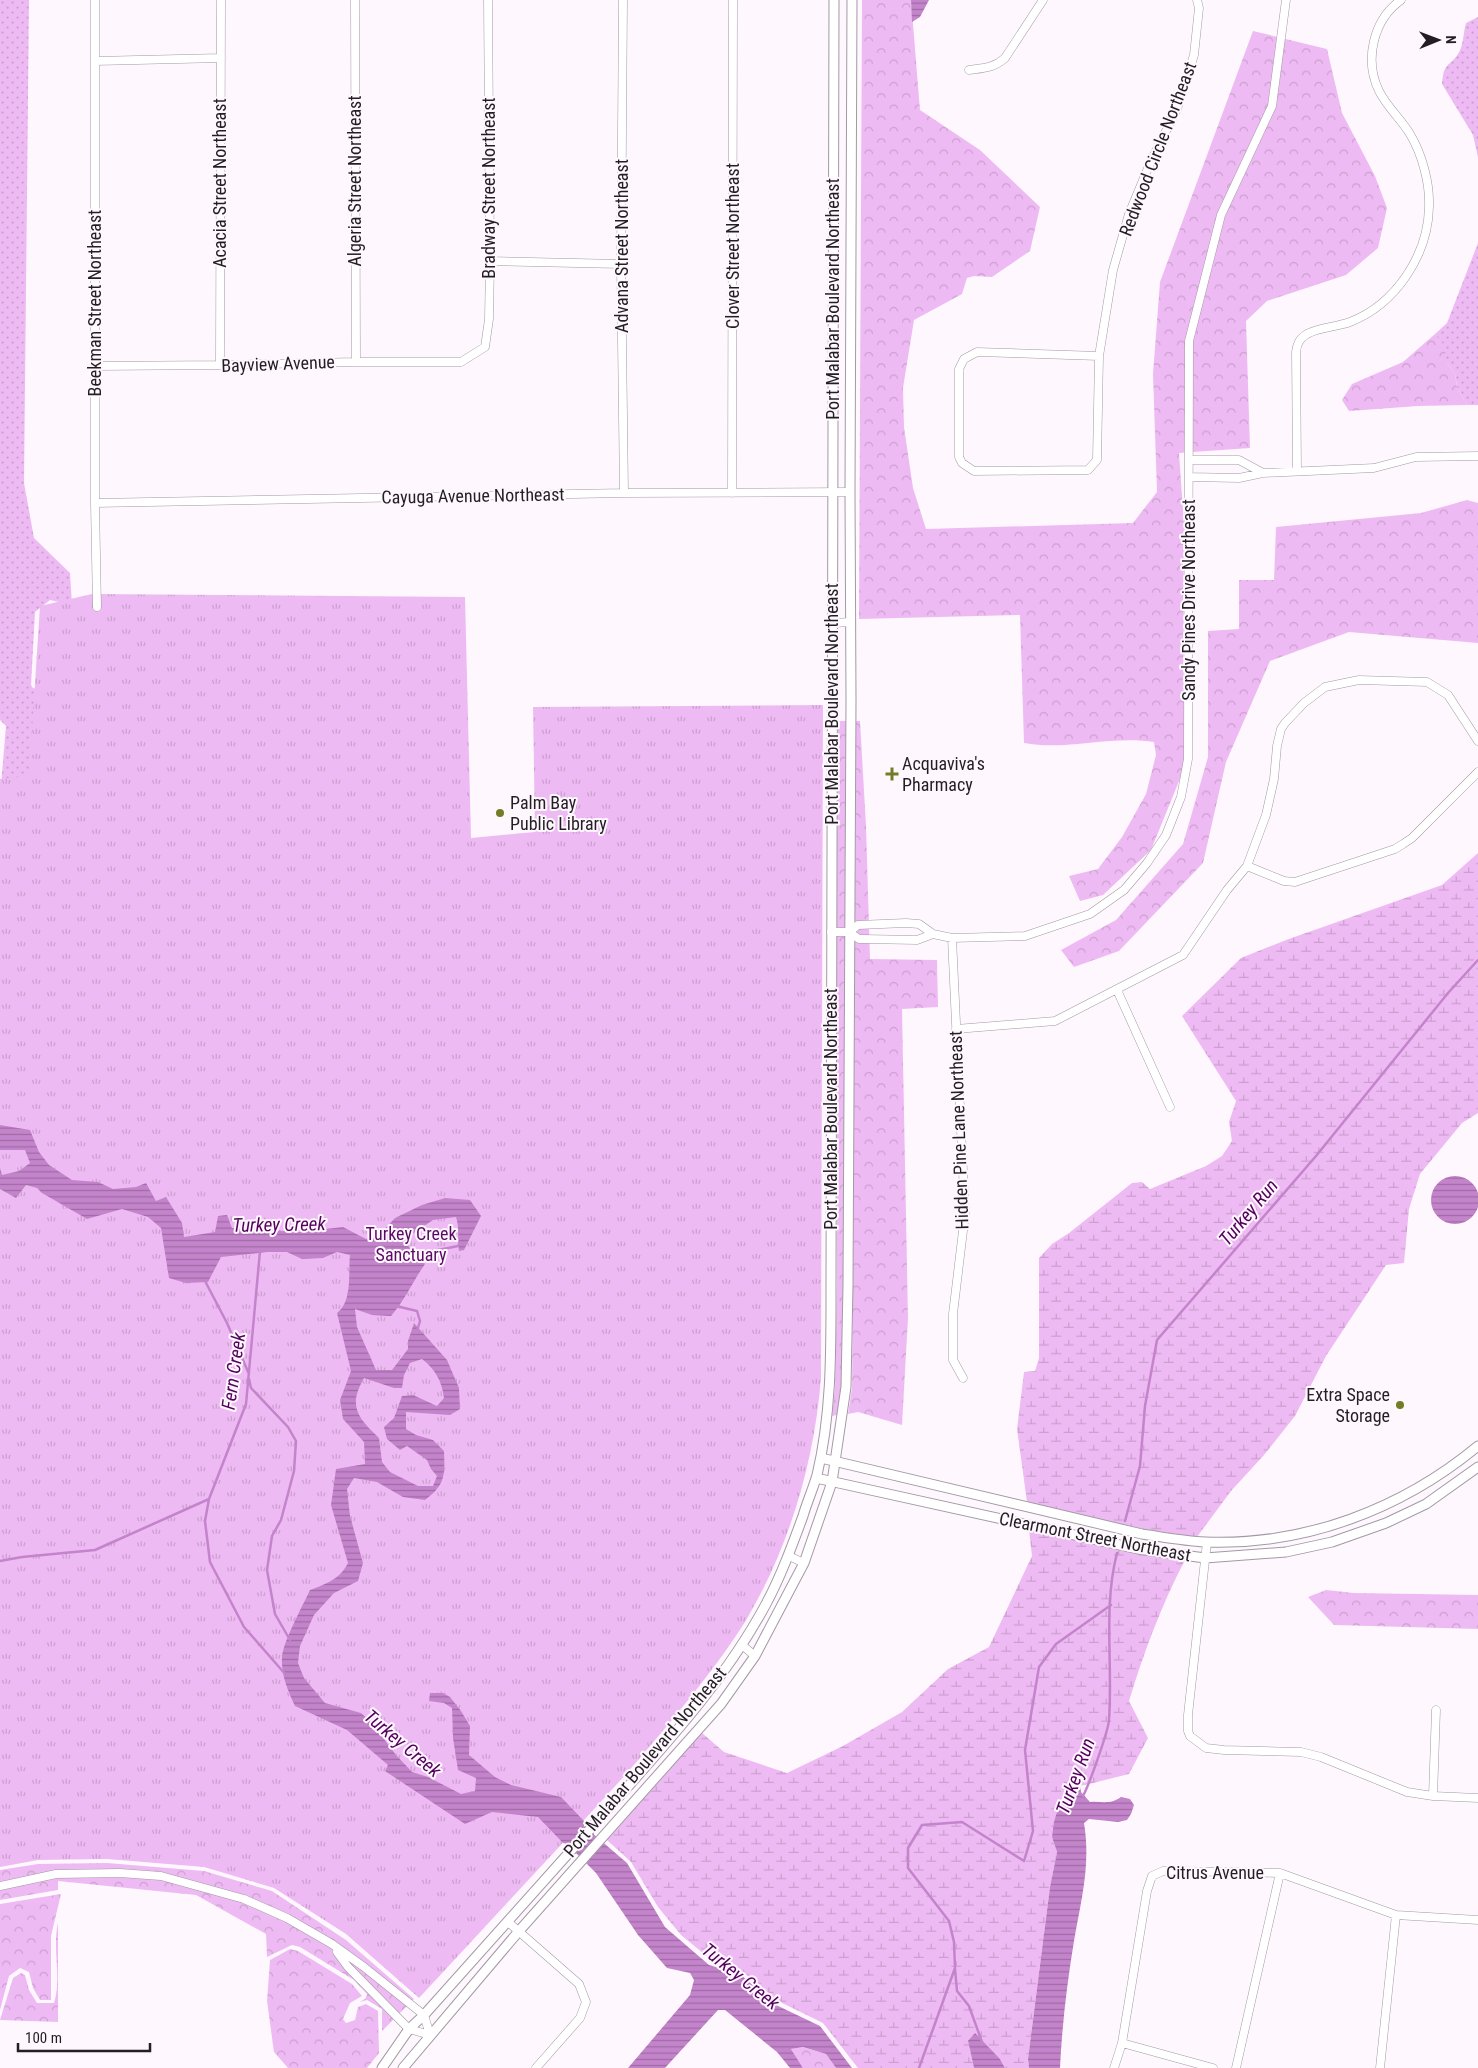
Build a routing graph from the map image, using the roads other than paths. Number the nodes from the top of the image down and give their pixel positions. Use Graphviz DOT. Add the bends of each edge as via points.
graph roads {
  1 [pos="95,0"];
  2 [pos="221,0"];
  3 [pos="354,0"];
  4 [pos="488,0"];
  5 [pos="623,0"];
  6 [pos="733,0"];
  7 [pos="834,0"];
  8 [pos="852,0"];
  9 [pos="1043,0"];
  10 [pos="1197,0"];
  11 [pos="1286,0"];
  12 [pos="1401,0"];
  13 [pos="221,58"];
  14 [pos="95,60"];
  15 [pos="969,70"];
  16 [pos="490,261"];
  17 [pos="622,264"];
  18 [pos="1099,356"];
  19 [pos="356,362"];
  20 [pos="460,362"];
  21 [pos="220,365"];
  22 [pos="96,366"];
  23 [pos="1478,456"];
  24 [pos="1189,460"];
  25 [pos="1228,460"];
  26 [pos="1296,471"];
  27 [pos="1263,473"];
  28 [pos="1189,477"];
  29 [pos="1228,478"];
  30 [pos="832,492"];
  31 [pos="850,492"];
  32 [pos="624,493"];
  33 [pos="732,493"];
  34 [pos="95,503"];
  35 [pos="97,607"];
  36 [pos="851,622"];
  37 [pos="833,623"];
  38 [pos="1478,741"];
  39 [pos="1478,772"];
  40 [pos="1247,866"];
  41 [pos="831,932"];
  42 [pos="849,932"];
  43 [pos="933,934"];
  44 [pos="952,938"];
  45 [pos="1117,990"];
  46 [pos="956,1029"];
  47 [pos="1170,1107"];
  48 [pos="963,1378"];
  49 [pos="1478,1446"];
  50 [pos="821,1458"];
  51 [pos="836,1462"];
  52 [pos="1478,1467"];
  53 [pos="816,1478"];
  54 [pos="832,1482"];
  55 [pos="1207,1542"];
  56 [pos="789,1556"];
  57 [pos="1205,1558"];
  58 [pos="804,1563"];
  59 [pos="742,1645"];
  60 [pos="755,1656"];
  61 [pos="1436,1710"];
  62 [pos="1433,1796"];
  63 [pos="1478,1798"];
  64 [pos="1280,1873"];
  65 [pos="0,1886"];
  66 [pos="1396,1915"];
  67 [pos="1478,1920"];
  68 [pos="508,1922"];
  69 [pos="519,1931"];
  70 [pos="332,1944"];
  71 [pos="424,2015"];
  72 [pos="408,2029"];
  73 [pos="430,2034"];
  74 [pos="1122,2043"];
  75 [pos="405,2067"];
  76 [pos="382,2068"];
  77 [pos="536,2068"];
  78 [pos="1114,2068"];
  79 [pos="1213,2068"];
  80 [pos="1236,2068"];
  81 [pos="1380,2068"];
  1 -- 14 [label="street, Beekman Street Northeast"];
  2 -- 13 [label="street, Acacia Street Northeast"];
  3 -- 19 [label="street, Algeria Street Northeast"];
  4 -- 16 [label="street, Bradway Street Northeast"];
  5 -- 17 [label="street, Advana Street Northeast"];
  6 -- 33 [label="street, Clover Street Northeast"];
  7 -- 30 [label="street, Port Malabar Boulevard Northeast"];
  8 -- 31 [label="street, Port Malabar Boulevard Northeast"];
  9 -- 15 [label="street" via="1001,61 988,68"];
  10 -- 18 [label="street, Redwood Circle Northeast" via="1194,55 1177,110 1129,214 1113,270"];
  11 -- 24 [label="street, Sandy Pines Drive Northeast" via="1272,106 1221,215 1189,341"];
  12 -- 26 [label="street" via="1393,6 1378,29 1371,62 1379,90 1410,135 1420,156 1429,191 1427,226 1415,264 1381,303 1350,322 1309,332 1299,340 1296,352"];
  13 -- 14 [label="street"];
  13 -- 21 [label="street, Acacia Street Northeast"];
  14 -- 22 [label="street, Beekman Street Northeast"];
  16 -- 17 [label="street"];
  16 -- 20 [label="street, Bradway Street Northeast" via="485,347"];
  17 -- 32 [label="street, Advana Street Northeast"];
  18 -- 18 [label="street, Redwood Circle Northeast" via="1098,455 1088,470 974,471 962,462 959,457 959,369 964,359 977,352"];
  19 -- 20 [label="street, Bayview Avenue"];
  19 -- 21 [label="street, Bayview Avenue"];
  21 -- 22 [label="street, Bayview Avenue"];
  22 -- 34 [label="street, Beekman Street Northeast"];
  23 -- 26 [label="street" via="1416,457 1374,468"];
  24 -- 25 [label="street"];
  24 -- 28 [label="street, Sandy Pines Drive Northeast"];
  25 -- 27 [label="street" via="1239,460"];
  25 -- 29 [label="street"];
  26 -- 27 [label="street"];
  27 -- 29 [label="street"];
  28 -- 29 [label="street"];
  28 -- 44 [label="street, Sandy Pines Drive Northeast" via="1188,759 1181,797 1166,835 1124,890 1090,914 1026,936"];
  30 -- 31 [label="street, Cayuga Avenue Northeast"];
  30 -- 33 [label="street, Cayuga Avenue Northeast"];
  30 -- 37 [label="street, Port Malabar Boulevard Northeast"];
  31 -- 36 [label="street, Port Malabar Boulevard Northeast"];
  32 -- 33 [label="street, Cayuga Avenue Northeast"];
  32 -- 34 [label="street, Cayuga Avenue Northeast"];
  34 -- 35 [label="street, Beekman Street Northeast"];
  36 -- 37 [label="street"];
  36 -- 42 [label="street, Port Malabar Boulevard Northeast"];
  37 -- 41 [label="street, Port Malabar Boulevard Northeast"];
  38 -- 40 [label="street" via="1448,695 1427,682 1359,680 1325,686 1304,703 1281,729 1266,815"];
  39 -- 40 [label="street" via="1412,838 1395,849 1295,882 1284,881"];
  40 -- 45 [label="street" via="1183,955"];
  41 -- 42 [label="street, Sandy Pines Drive Northeast"];
  41 -- 50 [label="street, Port Malabar Boulevard Northeast" via="830,1386"];
  42 -- 43 [label="street, Sandy Pines Drive Northeast" via="859,939 872,940 917,940"];
  42 -- 43 [label="street" via="858,925 906,923 920,924"];
  42 -- 51 [label="street, Port Malabar Boulevard Northeast" via="847,1378"];
  43 -- 44 [label="street, Sandy Pines Drive Northeast"];
  44 -- 46 [label="street, Hidden Pine Lane Northeast"];
  45 -- 46 [label="street" via="1055,1021"];
  45 -- 47 [label="street"];
  46 -- 48 [label="street, Hidden Pine Lane Northeast" via="965,1214 952,1360"];
  49 -- 55 [label="street, Clearmont Street Northeast" via="1417,1489 1385,1506 1328,1528 1279,1537"];
  50 -- 51 [label="street, Clearmont Street Northeast"];
  50 -- 53 [label="street, Port Malabar Boulevard Northeast"];
  51 -- 54 [label="street, Port Malabar Boulevard Northeast"];
  51 -- 55 [label="street, Clearmont Street Northeast" via="1142,1534"];
  52 -- 57 [label="street, Clearmont Street Northeast" via="1426,1504 1386,1523 1332,1542 1286,1552"];
  53 -- 54 [label="street, Clearmont Street Northeast"];
  53 -- 56 [label="street, Port Malabar Boulevard Northeast"];
  54 -- 57 [label="street, Clearmont Street Northeast" via="1138,1550"];
  54 -- 58 [label="street, Port Malabar Boulevard Northeast"];
  55 -- 57 [label="street"];
  56 -- 58 [label="street"];
  56 -- 59 [label="street, Port Malabar Boulevard Northeast"];
  57 -- 62 [label="street" via="1188,1715 1188,1731 1192,1739 1214,1750 1310,1753 1407,1792"];
  58 -- 60 [label="street, Port Malabar Boulevard Northeast"];
  59 -- 60 [label="street"];
  59 -- 68 [label="street, Port Malabar Boulevard Northeast" via="670,1738"];
  60 -- 69 [label="street, Port Malabar Boulevard Northeast" via="714,1711"];
  61 -- 62 [label="street"];
  62 -- 63 [label="street"];
  64 -- 66 [label="street, Citrus Avenue"];
  64 -- 74 [label="street, Citrus Avenue" via="1163,1870 1152,1876"];
  64 -- 80 [label="street"];
  65 -- 70 [label="street" via="56,1874 102,1872 161,1876 262,1906"];
  66 -- 67 [label="street, Citrus Avenue"];
  66 -- 81 [label="street"];
  68 -- 69 [label="street"];
  68 -- 71 [label="street, Port Malabar Boulevard Northeast"];
  69 -- 73 [label="street, Port Malabar Boulevard Northeast"];
  69 -- 77 [label="street" via="579,1984 586,2002 580,2018"];
  70 -- 71 [label="street"];
  70 -- 72 [label="street" via="348,1967"];
  71 -- 72 [label="street, Port Malabar Boulevard Northeast"];
  71 -- 73 [label="street"];
  72 -- 73 [label="street"];
  72 -- 76 [label="street, Port Malabar Boulevard Northeast"];
  73 -- 75 [label="street, Port Malabar Boulevard Northeast"];
  74 -- 78 [label="street"];
  74 -- 79 [label="street"];
}
